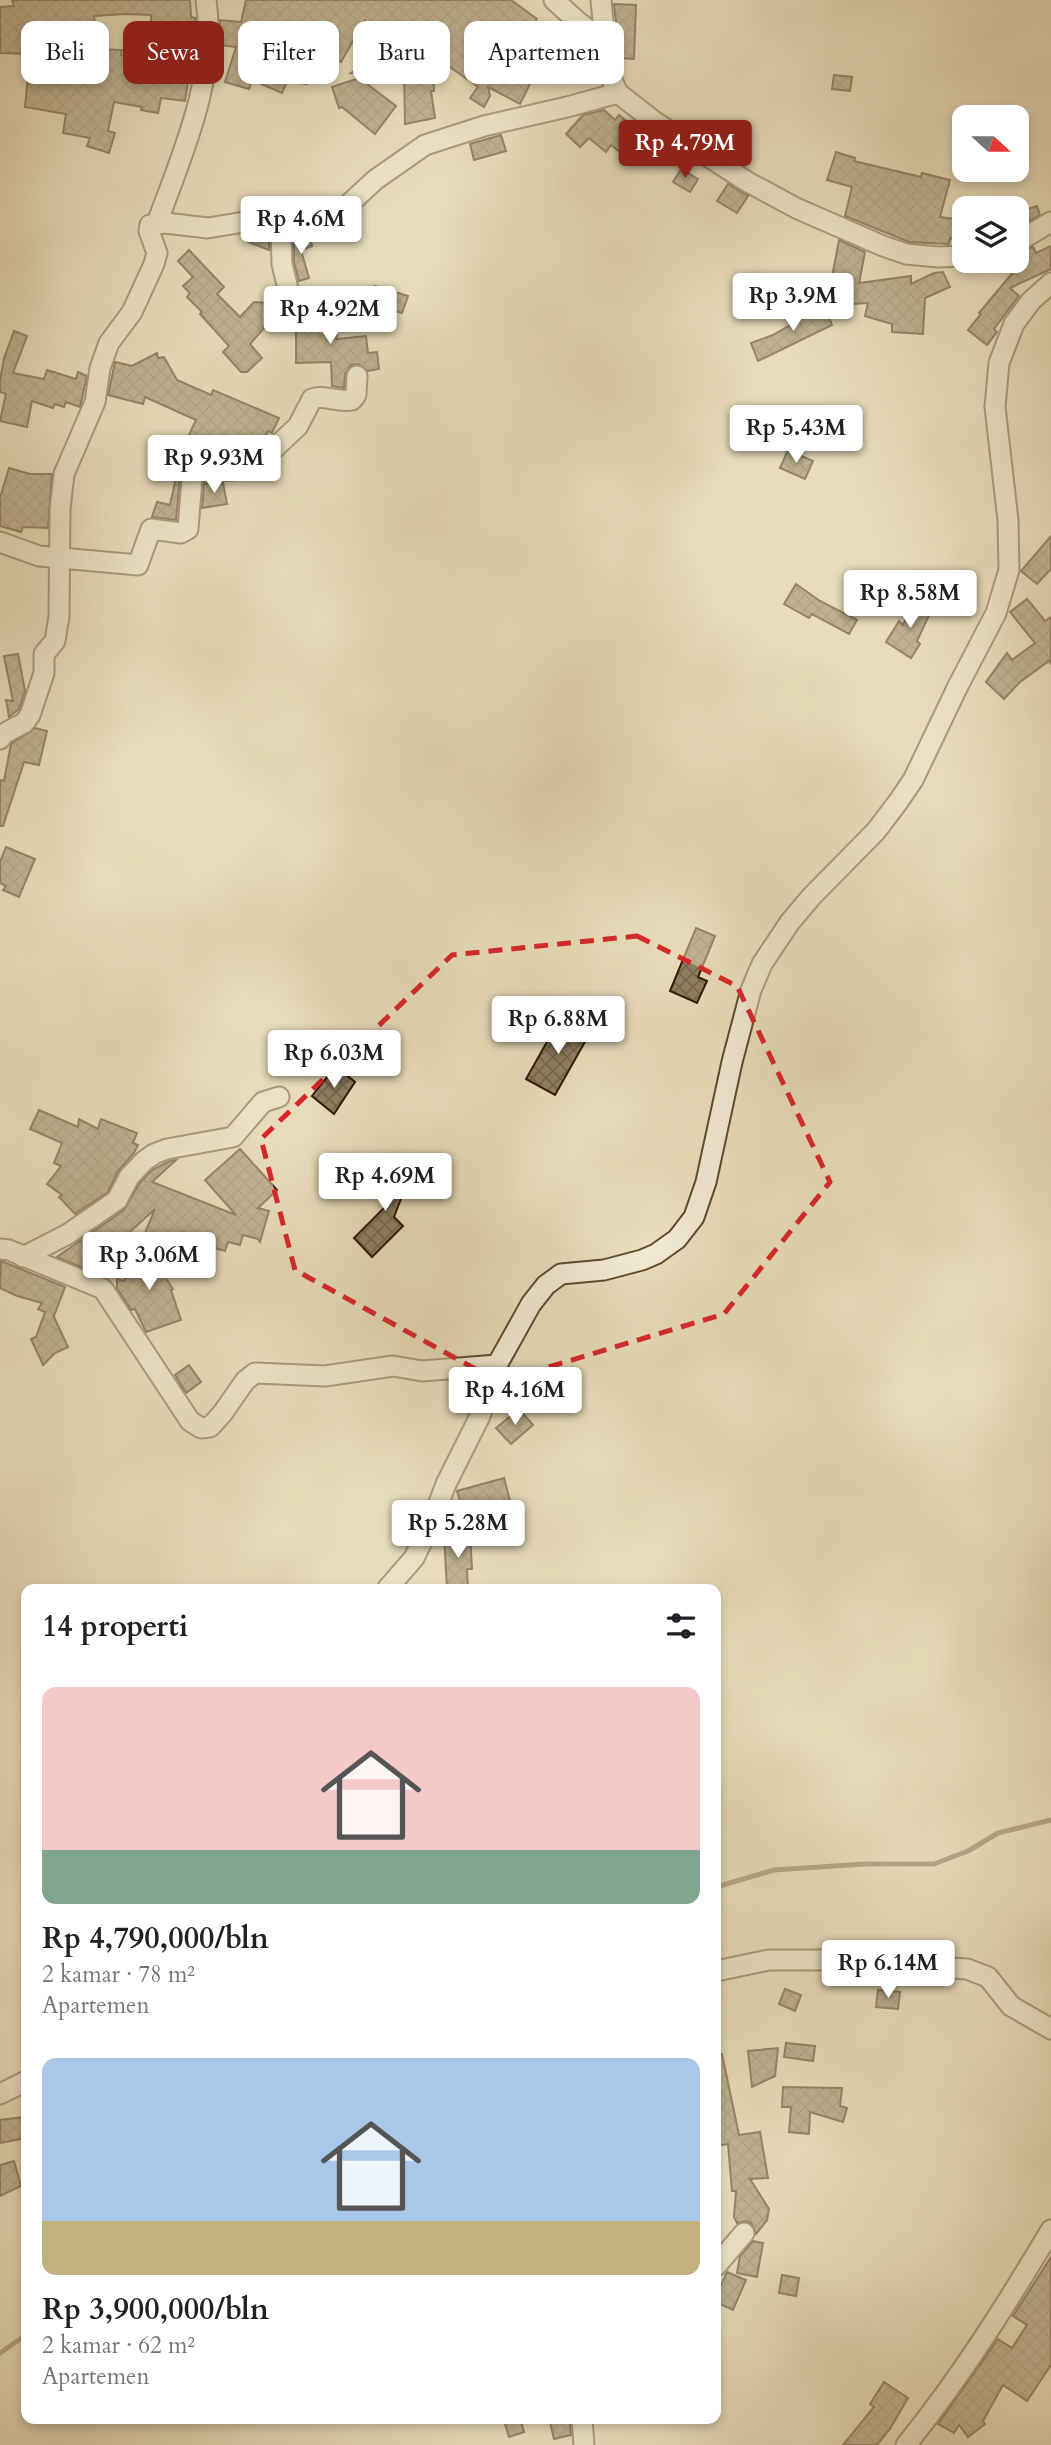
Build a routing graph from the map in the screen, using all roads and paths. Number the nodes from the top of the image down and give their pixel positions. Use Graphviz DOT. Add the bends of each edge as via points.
graph roads {
  1 [pos="206,0"];
  2 [pos="554,0"];
  3 [pos="601,0"];
  4 [pos="577,21"];
  5 [pos="603,21"];
  6 [pos="614,84"];
  7 [pos="618,93"];
  8 [pos="1051,222"];
  9 [pos="157,223"];
  10 [pos="281,229"];
  11 [pos="1029,235"];
  12 [pos="952,256"];
  13 [pos="1051,283"];
  14 [pos="289,293"];
  15 [pos="357,376"];
  16 [pos="0,542"];
  17 [pos="58,559"];
  18 [pos="0,740"];
  19 [pos="279,1097"];
  20 [pos="0,1249"];
  21 [pos="23,1257"];
  22 [pos="498,1365"];
  23 [pos="391,1584"];
  24 [pos="721,1970"];
  25 [pos="1051,2029"];
  26 [pos="21,2084"];
  27 [pos="0,2094"];
  28 [pos="1051,2230"];
  29 [pos="744,2233"];
  30 [pos="721,2260"];
  31 [pos="582,2424"];
  32 [pos="584,2445"];
  33 [pos="906,2445"];
  1 -- 9 [label="street" via="204,80"];
  2 -- 4 [label="street"];
  3 -- 5 [label="street"];
  6 -- 7 [label="street"];
  7 -- 10 [label="street" via="425,145 329,217"];
  7 -- 12 [label="street" via="704,155 796,208 906,254"];
  8 -- 11 [label="street"];
  9 -- 10 [label="street" via="208,228 250,221"];
  9 -- 17 [label="street" via="148,229 157,253 154,264 132,312 109,343 95,402 64,474"];
  10 -- 14 [label="street"];
  13 -- 22 [label="street" via="1014,324 999,363 995,407 1009,570 996,613 898,802 790,922 762,964 751,990 694,1217 677,1239 642,1260 551,1280 531,1304"];
  15 -- 17 [label="street" via="354,398 339,402 314,397 298,426 262,460 233,470 195,474 188,529 148,532 138,565"];
  16 -- 17 [label="street"];
  17 -- 18 [label="street" via="55,641 44,654 44,673 30,716"];
  19 -- 21 [label="street" via="262,1102 233,1137 154,1154 129,1177 117,1200 68,1234"];
  20 -- 21 [label="street"];
  21 -- 22 [label="street" via="103,1289 190,1421 201,1428 216,1422 255,1373 325,1376 393,1366 422,1371"];
  22 -- 23 [label="street" via="480,1416 414,1558"];
  24 -- 25 [label="street" via="769,1960 967,1969 988,1977 1011,2006"];
  26 -- 27 [label="street"];
  28 -- 33 [label="street" via="999,2317"];
  29 -- 30 [label="street"];
  31 -- 32 [label="street"];
}
